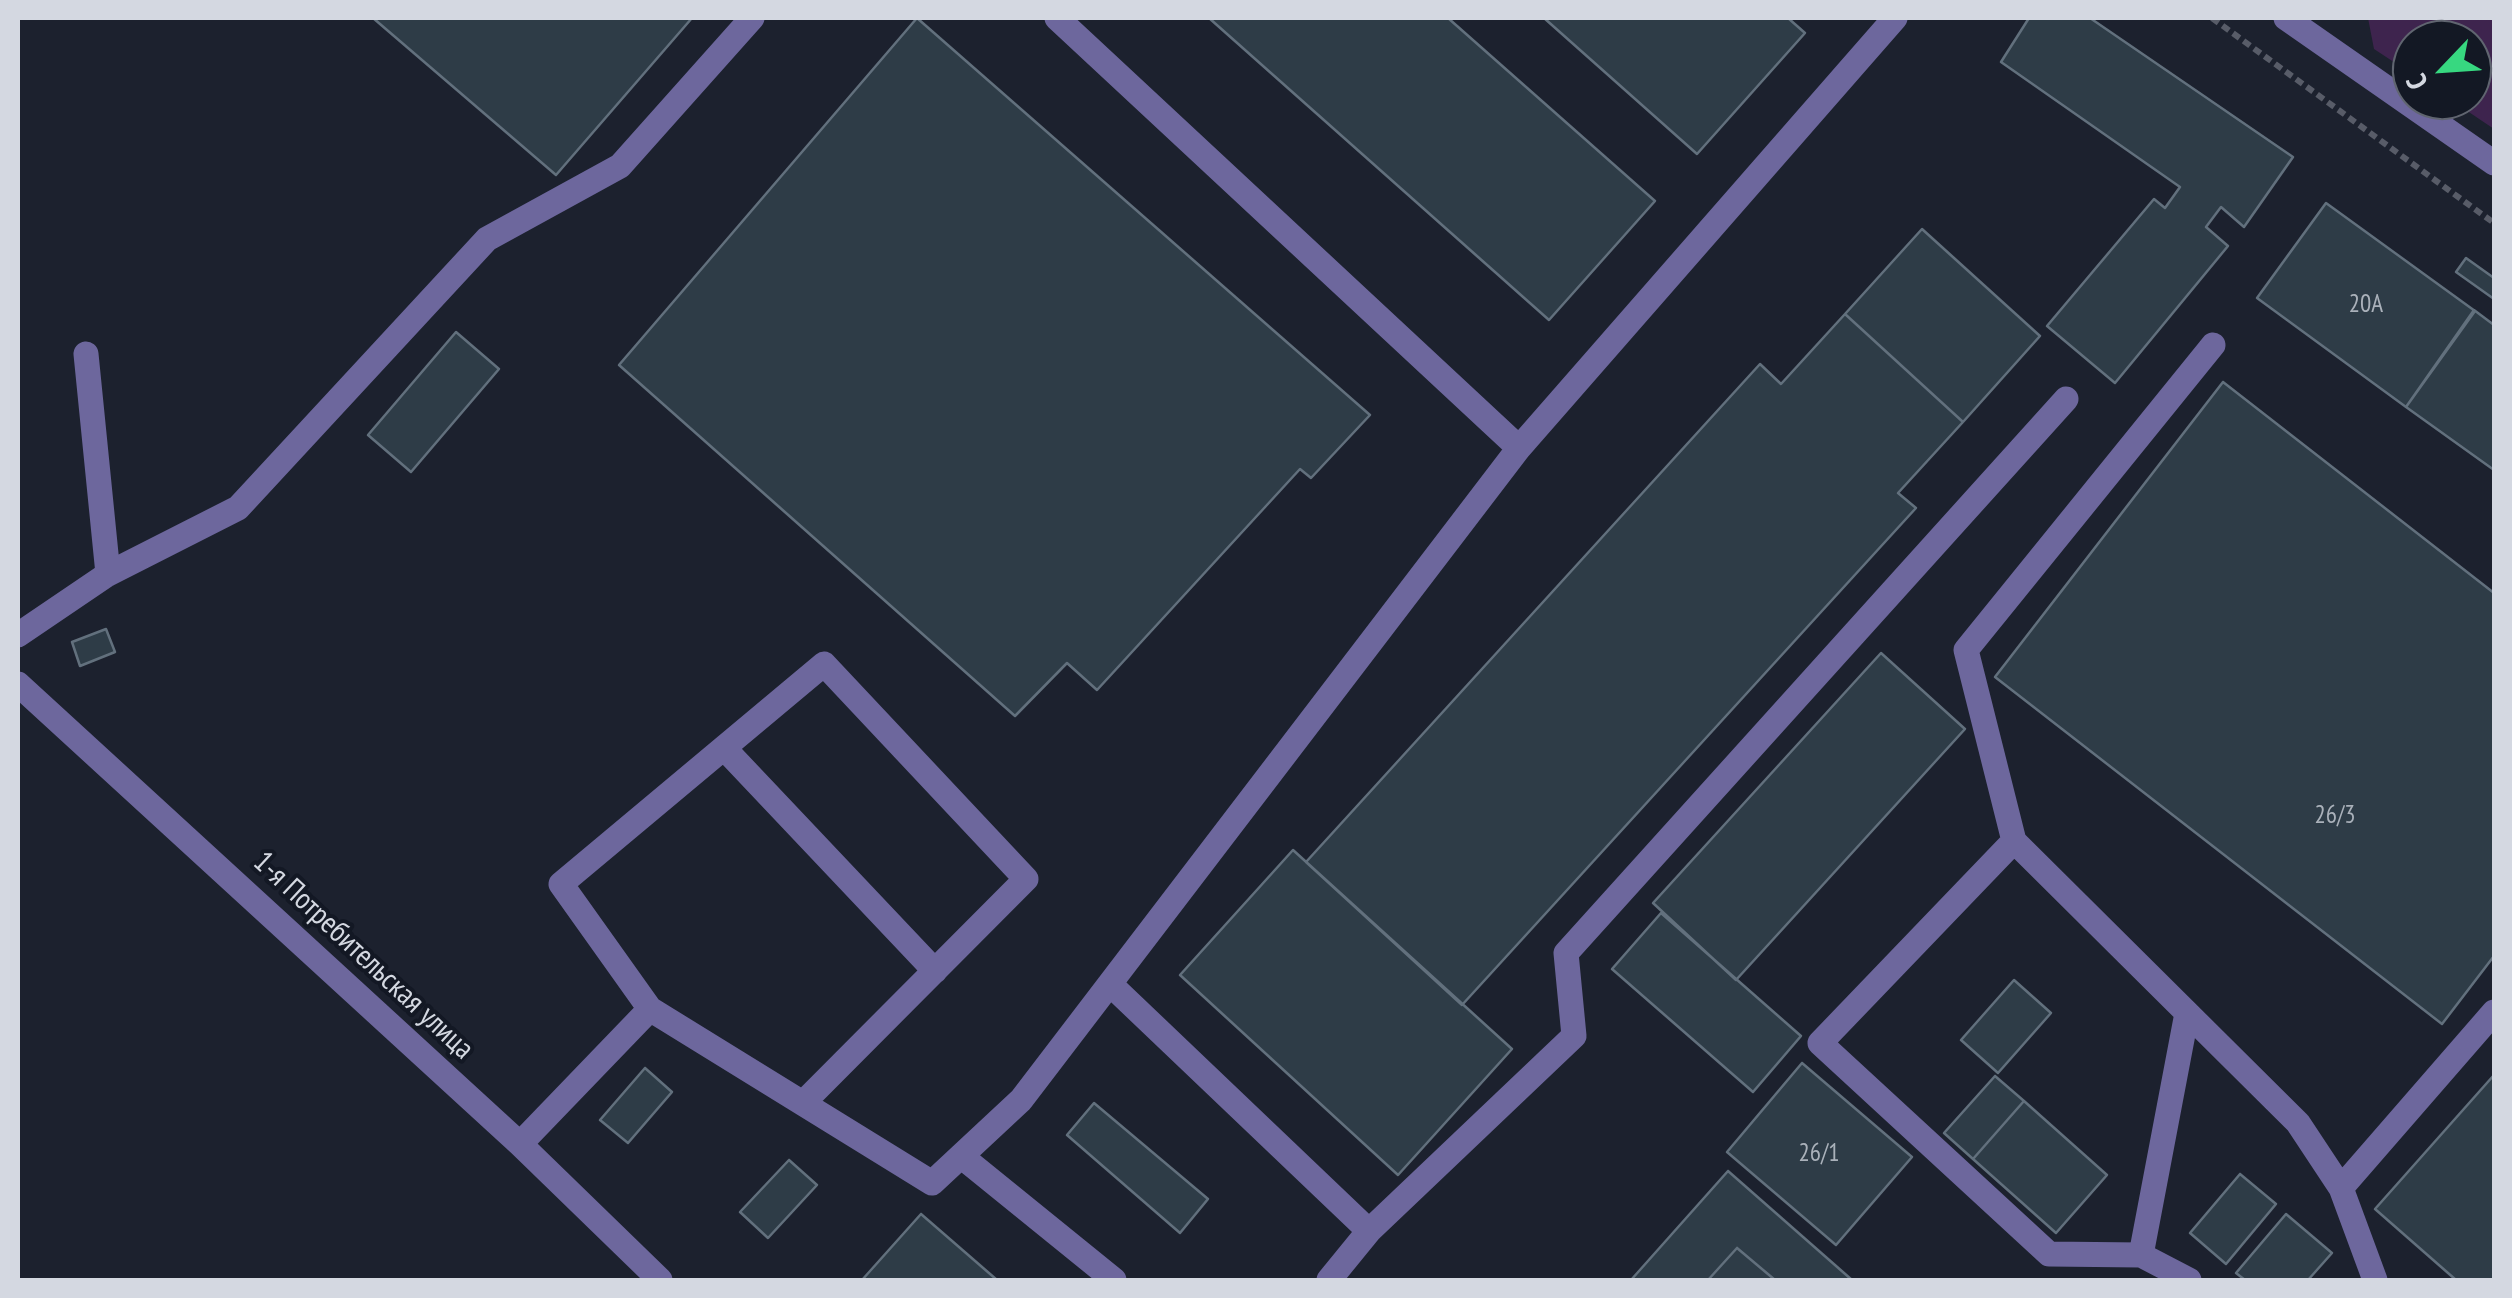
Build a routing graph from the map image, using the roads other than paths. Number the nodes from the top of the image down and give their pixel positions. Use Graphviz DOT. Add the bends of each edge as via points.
graph roads {
  1 [pos="752,18"];
  2 [pos="1056,18"];
  3 [pos="2286,18"];
  4 [pos="1890,20"];
  5 [pos="2494,163"];
  6 [pos="2213,345"];
  7 [pos="86,354"];
  8 [pos="2066,399"];
  9 [pos="1519,448"];
  10 [pos="108,574"];
  11 [pos="18,635"];
  12 [pos="18,684"];
  13 [pos="724,748"];
  14 [pos="2014,841"];
  15 [pos="934,971"];
  16 [pos="1110,984"];
  17 [pos="650,1009"];
  18 [pos="2494,1012"];
  19 [pos="2187,1013"];
  20 [pos="803,1104"];
  21 [pos="520,1144"];
  22 [pos="961,1156"];
  23 [pos="2340,1188"];
  24 [pos="1368,1231"];
  25 [pos="2140,1255"];
  26 [pos="660,1280"];
  27 [pos="1114,1280"];
  28 [pos="1329,1280"];
  29 [pos="2190,1280"];
  30 [pos="2375,1280"];
  1 -- 10 [label="street" via="620,166 487,239 238,508"];
  2 -- 9 [label="street"];
  3 -- 5 [label="street"];
  4 -- 9 [label="street"];
  6 -- 14 [label="street" via="1966,650"];
  7 -- 10 [label="street"];
  8 -- 24 [label="street" via="1566,953 1574,1036"];
  9 -- 16 [label="street"];
  10 -- 11 [label="street"];
  12 -- 21 [label="street, 1-я Потребительская улица"];
  13 -- 15 [label="street"];
  13 -- 15 [label="street" via="824,664 1026,880"];
  13 -- 17 [label="street" via="561,884"];
  14 -- 19 [label="street"];
  14 -- 25 [label="street" via="1820,1043 2048,1254"];
  15 -- 20 [label="street"];
  16 -- 22 [label="street" via="1021,1100"];
  16 -- 24 [label="street"];
  17 -- 20 [label="street"];
  17 -- 21 [label="street"];
  18 -- 23 [label="street"];
  19 -- 23 [label="street" via="2298,1123"];
  19 -- 25 [label="street"];
  20 -- 22 [label="street" via="932,1183"];
  21 -- 26 [label="street, 1-я Потребительская улица"];
  22 -- 27 [label="street"];
  23 -- 30 [label="street"];
  24 -- 28 [label="street"];
  25 -- 29 [label="street"];
}
